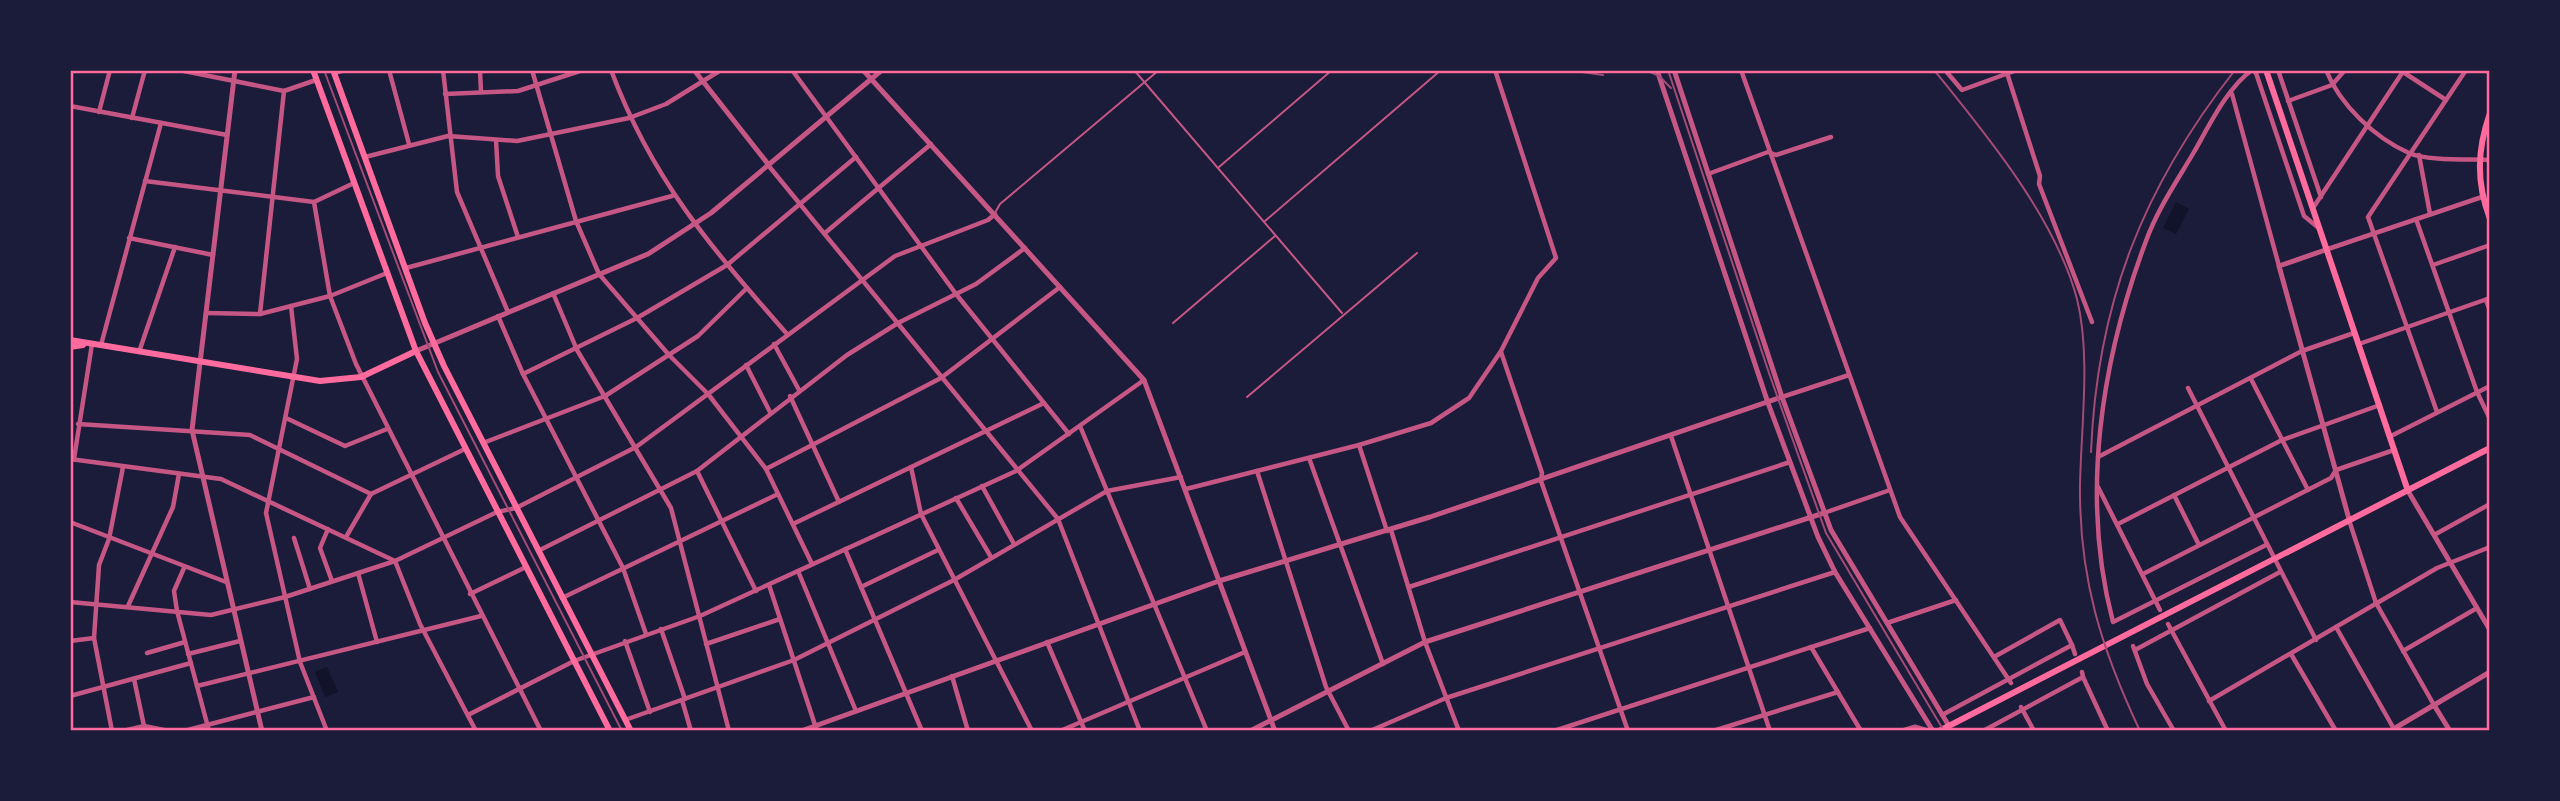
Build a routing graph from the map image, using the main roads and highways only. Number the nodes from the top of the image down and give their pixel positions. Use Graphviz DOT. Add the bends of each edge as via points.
graph roads {
  1 [pos="313,70"];
  2 [pos="2266,70"];
  3 [pos="334,72"];
  4 [pos="2490,113"];
  5 [pos="2490,219"];
  6 [pos="70,334"];
  7 [pos="70,340"];
  8 [pos="92,344"];
  9 [pos="70,347"];
  10 [pos="416,351"];
  11 [pos="2490,448"];
  12 [pos="2408,491"];
  13 [pos="1950,729"];
  14 [pos="610,731"];
  15 [pos="631,731"];
  16 [pos="1939,731"];
  1 -- 10 [label="main road"];
  2 -- 12 [label="main road"];
  3 -- 15 [label="main road" via="434,343"];
  4 -- 5 [label="main road" via="2479,160 2482,197"];
  6 -- 8 [label="main road"];
  7 -- 8 [label="main road"];
  8 -- 9 [label="main road"];
  8 -- 10 [label="main road" via="320,382 361,377"];
  10 -- 14 [label="main road"];
  11 -- 12 [label="main road"];
  12 -- 13 [label="main road"];
  13 -- 16 [label="main road"];
}
